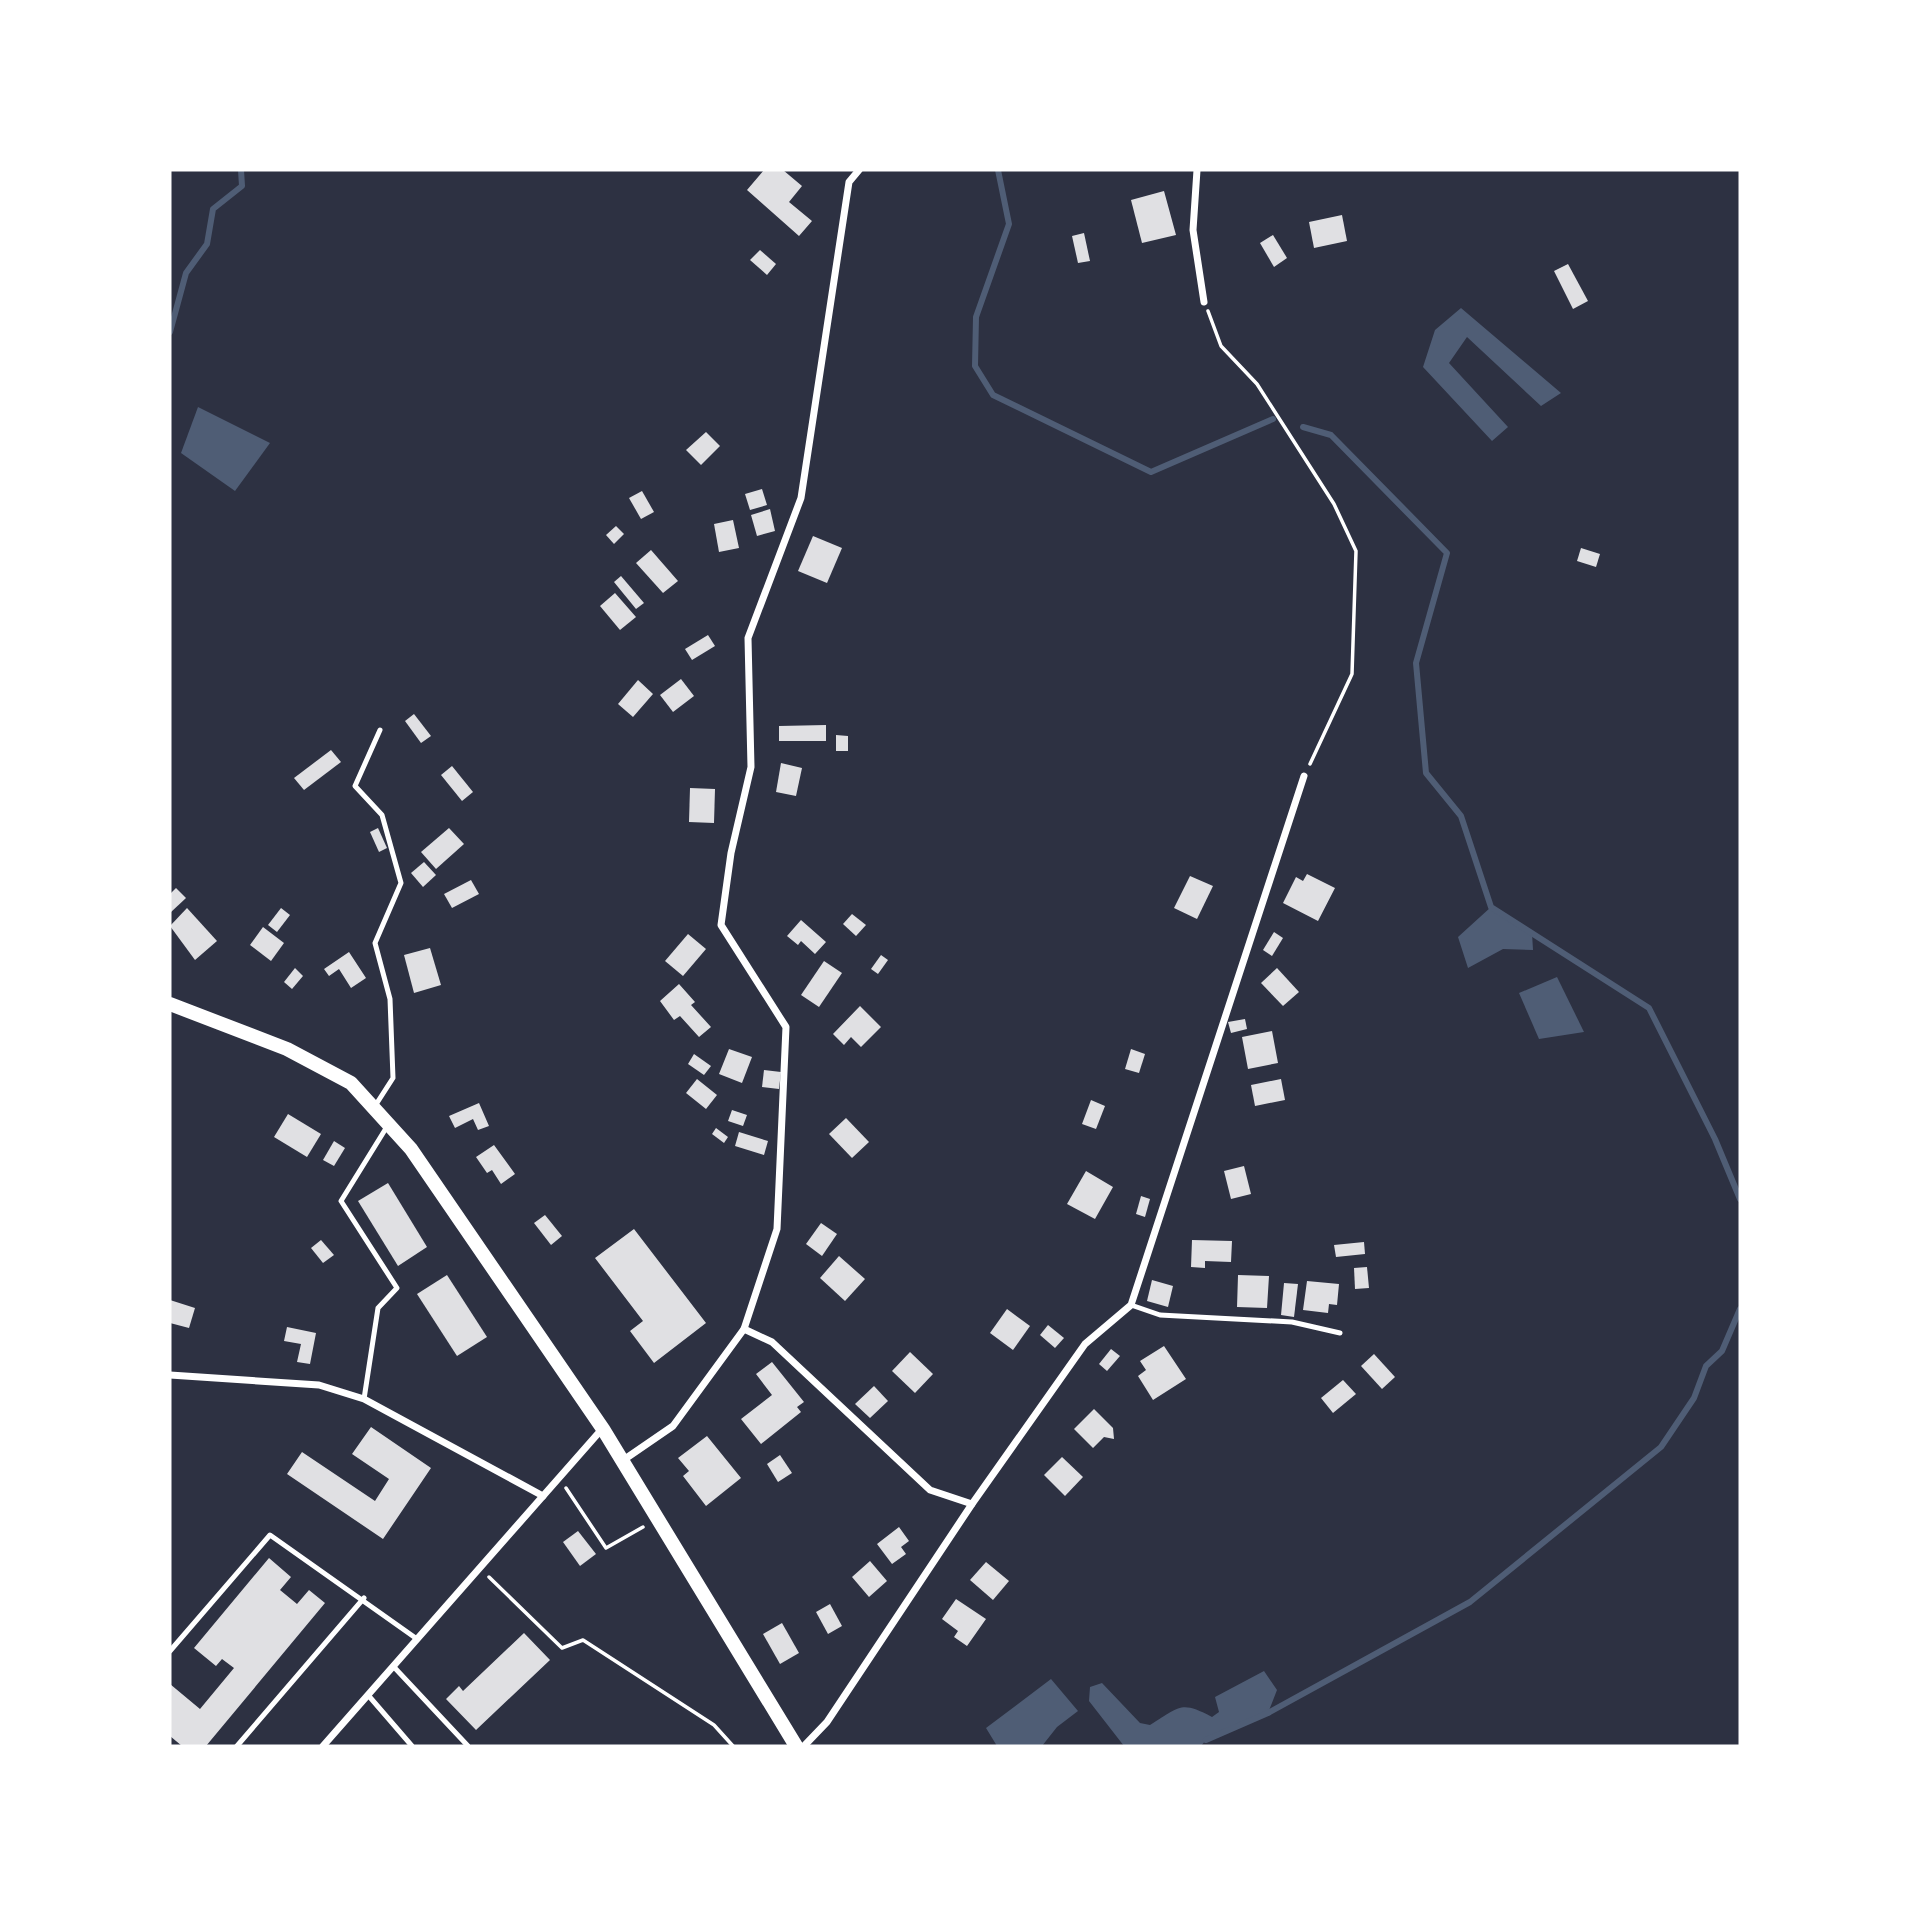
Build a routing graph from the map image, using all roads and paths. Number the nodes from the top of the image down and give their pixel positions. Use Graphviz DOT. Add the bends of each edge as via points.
graph roads {
  1 [pos="859,170"];
  2 [pos="1197,170"];
  3 [pos="1204,302"];
  4 [pos="380,730"];
  5 [pos="1304,776"];
  6 [pos="170,1004"];
  7 [pos="374,1108"];
  8 [pos="388,1124"];
  9 [pos="1131,1305"];
  10 [pos="744,1329"];
  11 [pos="1340,1333"];
  12 [pos="170,1375"];
  13 [pos="364,1399"];
  14 [pos="603,1429"];
  15 [pos="622,1461"];
  16 [pos="559,1478"];
  17 [pos="543,1496"];
  18 [pos="972,1504"];
  19 [pos="657,1518"];
  20 [pos="480,1568"];
  21 [pos="363,1598"];
  22 [pos="417,1639"];
  23 [pos="170,1651"];
  24 [pos="393,1666"];
  25 [pos="368,1695"];
  26 [pos="237,1746"];
  27 [pos="323,1746"];
  28 [pos="412,1746"];
  29 [pos="468,1746"];
  30 [pos="733,1746"];
  31 [pos="796,1746"];
  32 [pos="804,1746"];
  1 -- 10 [label="street" via="849,181 801,498 748,638 751,767 731,853 722,925 786,1027 777,1229"];
  2 -- 3 [label="street" via="1192,230"];
  3 -- 5 [label="path" via="1221,346 1257,384 1334,504 1356,551 1352,674"];
  4 -- 7 [label="lane" via="355,786 382,815 401,883 375,943 390,999 393,1078"];
  5 -- 9 [label="street"];
  6 -- 7 [label="main road" via="288,1049 351,1083"];
  7 -- 8 [label="main road"];
  8 -- 13 [label="lane" via="341,1201 397,1288 378,1308"];
  8 -- 14 [label="main road" via="411,1149"];
  9 -- 11 [label="lane" via="1160,1315 1292,1322"];
  9 -- 18 [label="street" via="1085,1344"];
  10 -- 15 [label="street" via="673,1426"];
  10 -- 18 [label="street" via="772,1342 930,1490"];
  12 -- 13 [label="street" via="319,1385"];
  13 -- 17 [label="street"];
  14 -- 15 [label="main road"];
  14 -- 16 [label="street"];
  15 -- 19 [label="main road"];
  16 -- 17 [label="street"];
  16 -- 19 [label="path" via="606,1548"];
  17 -- 20 [label="street"];
  18 -- 32 [label="street" via="827,1722"];
  19 -- 31 [label="main road"];
  20 -- 22 [label="street"];
  20 -- 30 [label="path" via="562,1648 583,1640 714,1725"];
  21 -- 22 [label="lane"];
  21 -- 23 [label="lane" via="270,1535"];
  21 -- 26 [label="lane"];
  22 -- 24 [label="street"];
  24 -- 25 [label="street"];
  24 -- 29 [label="lane"];
  25 -- 27 [label="street"];
  25 -- 28 [label="lane"];
}
